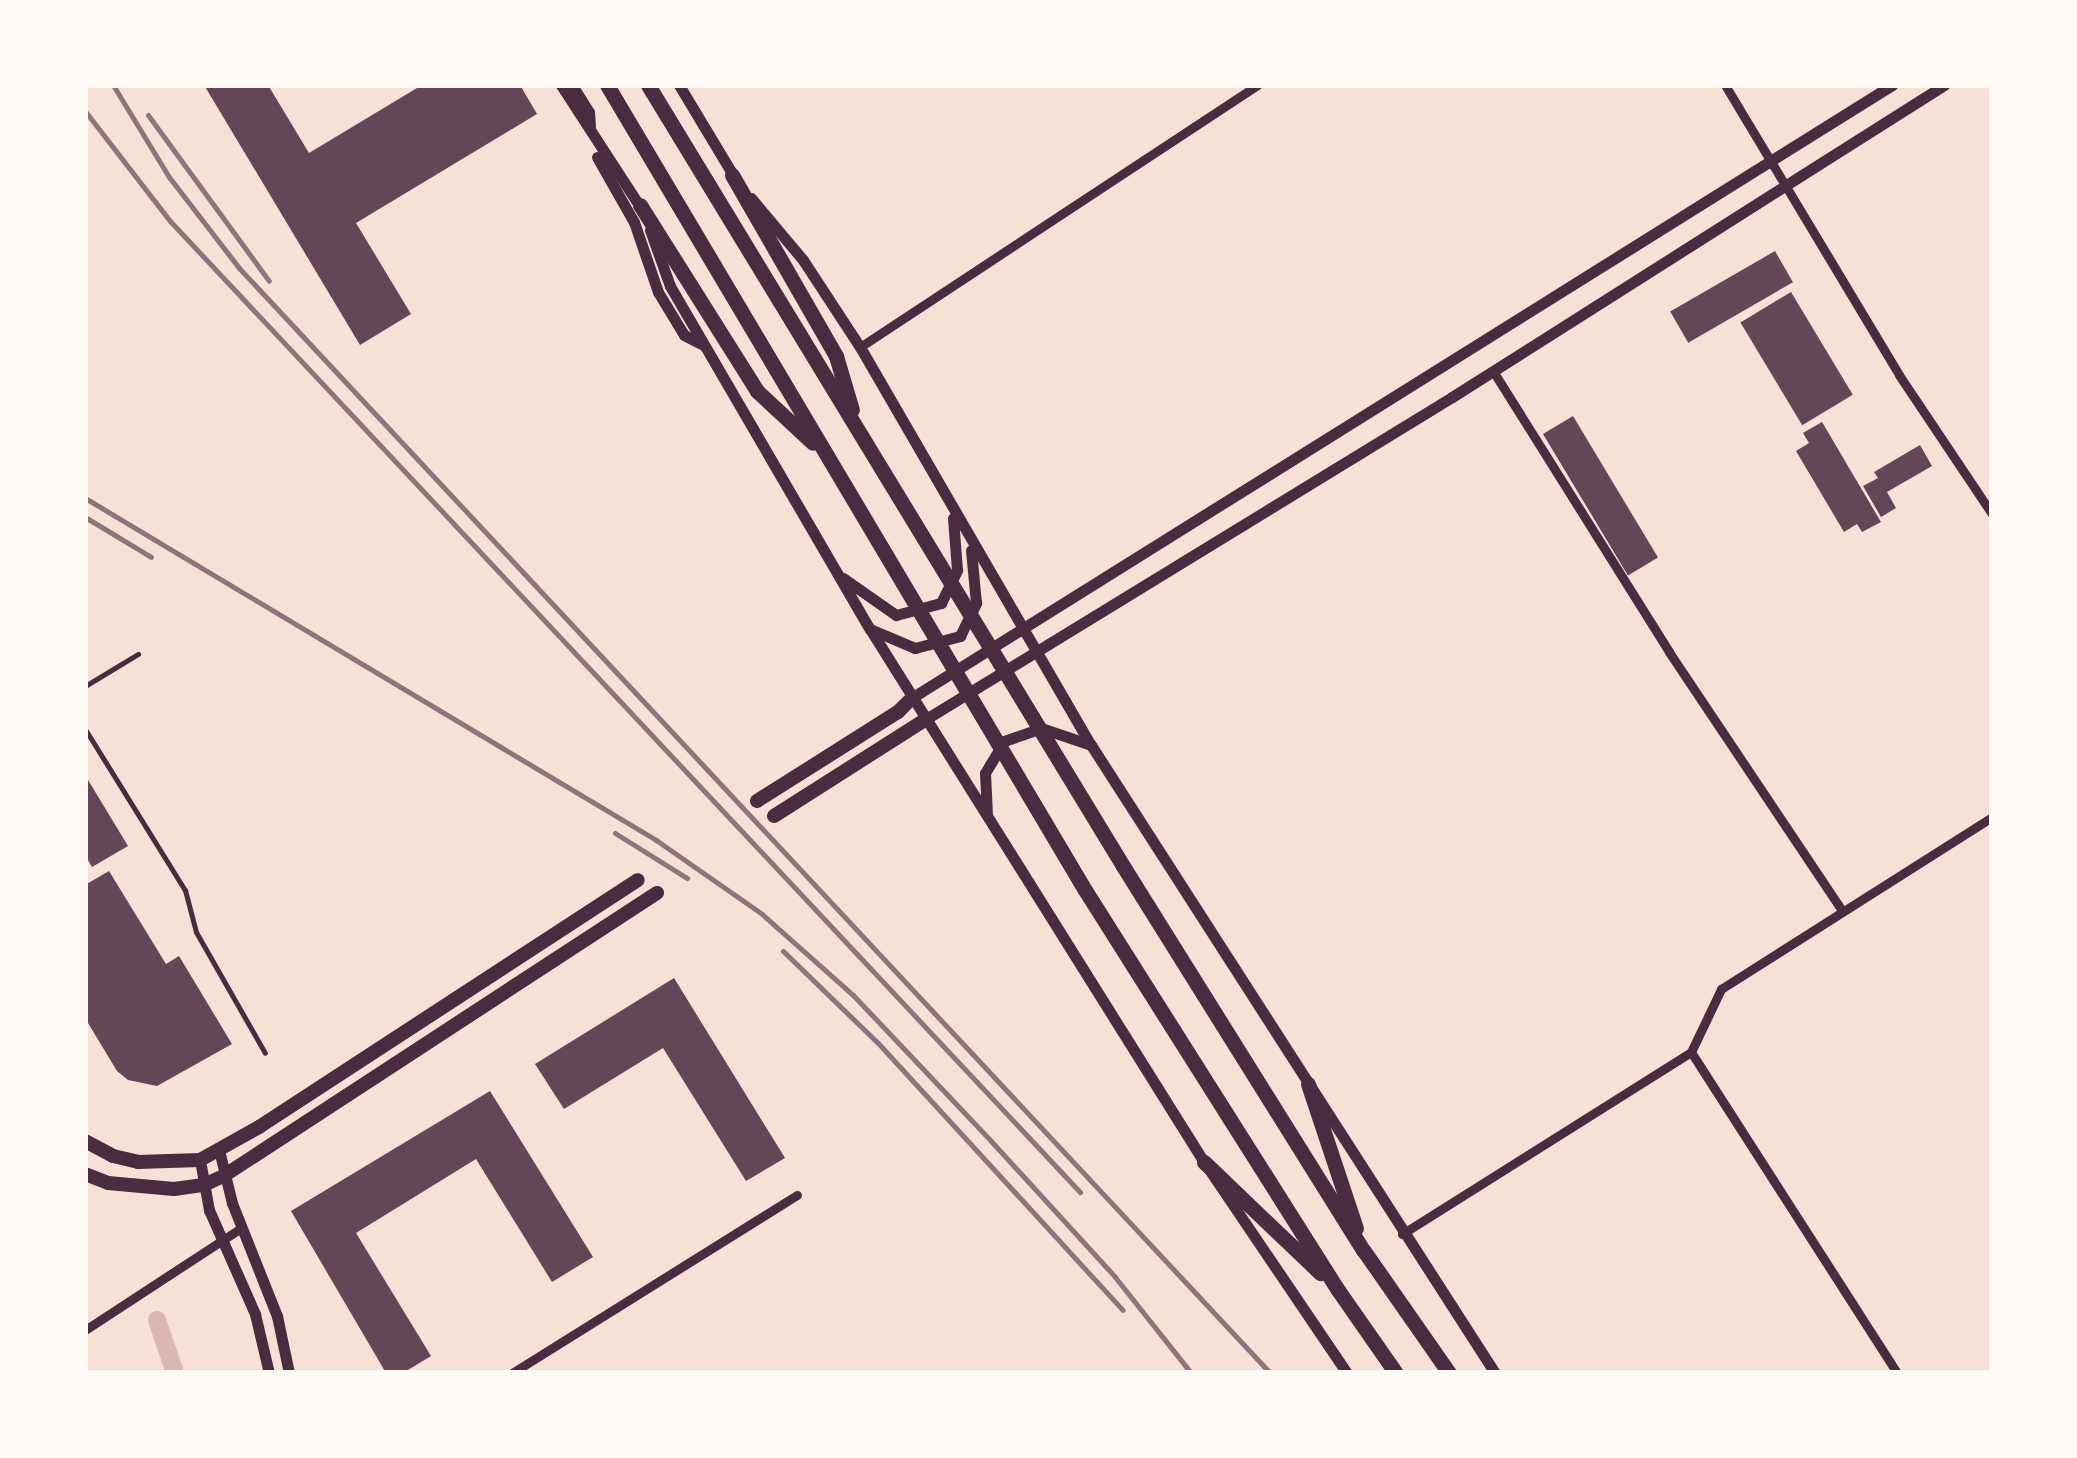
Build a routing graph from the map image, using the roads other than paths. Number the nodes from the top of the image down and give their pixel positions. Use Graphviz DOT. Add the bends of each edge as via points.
graph roads {
  1 [pos="561,85"];
  2 [pos="572,85"];
  3 [pos="607,85"];
  4 [pos="648,85"];
  5 [pos="679,85"];
  6 [pos="1258,85"];
  7 [pos="1725,85"];
  8 [pos="1892,85"];
  9 [pos="1944,85"];
  10 [pos="591,130"];
  11 [pos="597,157"];
  12 [pos="1771,160"];
  13 [pos="732,175"];
  14 [pos="1788,183"];
  15 [pos="640,205"];
  16 [pos="705,345"];
  17 [pos="860,347"];
  18 [pos="1493,371"];
  19 [pos="859,433"];
  20 [pos="827,456"];
  21 [pos="953,514"];
  22 [pos="1992,514"];
  23 [pos="971,544"];
  24 [pos="839,575"];
  25 [pos="870,629"];
  26 [pos="1022,629"];
  27 [pos="1035,650"];
  28 [pos="138,654"];
  29 [pos="85,686"];
  30 [pos="913,697"];
  31 [pos="926,718"];
  32 [pos="85,729"];
  33 [pos="1091,745"];
  34 [pos="757,801"];
  35 [pos="774,816"];
  36 [pos="1992,817"];
  37 [pos="987,819"];
  38 [pos="638,880"];
  39 [pos="657,894"];
  40 [pos="1842,910"];
  41 [pos="265,1052"];
  42 [pos="1691,1052"];
  43 [pos="1308,1084"];
  44 [pos="85,1142"];
  45 [pos="219,1150"];
  46 [pos="200,1160"];
  47 [pos="1204,1162"];
  48 [pos="85,1174"];
  49 [pos="225,1175"];
  50 [pos="204,1185"];
  51 [pos="797,1195"];
  52 [pos="241,1228"];
  53 [pos="1402,1234"];
  54 [pos="222,1241"];
  55 [pos="1364,1251"];
  56 [pos="1338,1290"];
  57 [pos="85,1330"];
  58 [pos="269,1373"];
  59 [pos="289,1373"];
  60 [pos="512,1373"];
  61 [pos="1348,1373"];
  62 [pos="1396,1373"];
  63 [pos="1449,1373"];
  64 [pos="1495,1373"];
  65 [pos="1898,1373"];
  1 -- 10 [label="street"];
  2 -- 10 [label="street" via="589,112"];
  3 -- 20 [label="highway"];
  4 -- 19 [label="highway"];
  5 -- 13 [label="street"];
  6 -- 17 [label="street"];
  7 -- 12 [label="street"];
  8 -- 12 [label="street"];
  9 -- 14 [label="street"];
  10 -- 15 [label="street"];
  11 -- 16 [label="street" via="634,222 658,292 684,335"];
  12 -- 14 [label="street"];
  12 -- 26 [label="street"];
  13 -- 17 [label="street" via="804,260"];
  13 -- 19 [label="highway" via="836,356"];
  14 -- 18 [label="street"];
  14 -- 22 [label="street" via="1899,374"];
  15 -- 16 [label="street" via="670,286"];
  15 -- 20 [label="highway" via="757,392"];
  16 -- 24 [label="street"];
  17 -- 21 [label="street"];
  18 -- 27 [label="street"];
  18 -- 40 [label="street"];
  19 -- 55 [label="highway"];
  20 -- 56 [label="highway" via="1085,890"];
  21 -- 23 [label="street"];
  21 -- 24 [label="street" via="957,570 941,603 896,616"];
  23 -- 25 [label="street" via="976,603 960,636 915,648"];
  23 -- 26 [label="street"];
  24 -- 25 [label="street"];
  25 -- 30 [label="street"];
  26 -- 27 [label="street"];
  26 -- 30 [label="street"];
  27 -- 31 [label="street"];
  27 -- 33 [label="street"];
  28 -- 29 [label="lane"];
  30 -- 31 [label="street"];
  30 -- 34 [label="main road"];
  31 -- 35 [label="main road"];
  31 -- 37 [label="street"];
  32 -- 41 [label="lane" via="185,890 196,932"];
  33 -- 37 [label="street" via="1041,728 1004,741 985,773"];
  33 -- 43 [label="street"];
  36 -- 40 [label="street"];
  37 -- 47 [label="street"];
  38 -- 45 [label="main road"];
  39 -- 49 [label="main road"];
  40 -- 42 [label="street" via="1721,988"];
  42 -- 53 [label="street"];
  42 -- 65 [label="street"];
  43 -- 53 [label="street"];
  43 -- 55 [label="highway"];
  44 -- 46 [label="main road" via="138,1162"];
  45 -- 46 [label="main road"];
  45 -- 49 [label="street"];
  46 -- 50 [label="street"];
  47 -- 56 [label="highway"];
  47 -- 61 [label="street"];
  48 -- 50 [label="main road" via="108,1183"];
  49 -- 50 [label="main road"];
  49 -- 52 [label="street"];
  50 -- 54 [label="street"];
  51 -- 60 [label="street"];
  52 -- 54 [label="street"];
  52 -- 59 [label="street" via="277,1316"];
  53 -- 64 [label="street"];
  54 -- 57 [label="street"];
  54 -- 58 [label="street" via="255,1314"];
  55 -- 63 [label="highway"];
  56 -- 62 [label="highway"];
}
